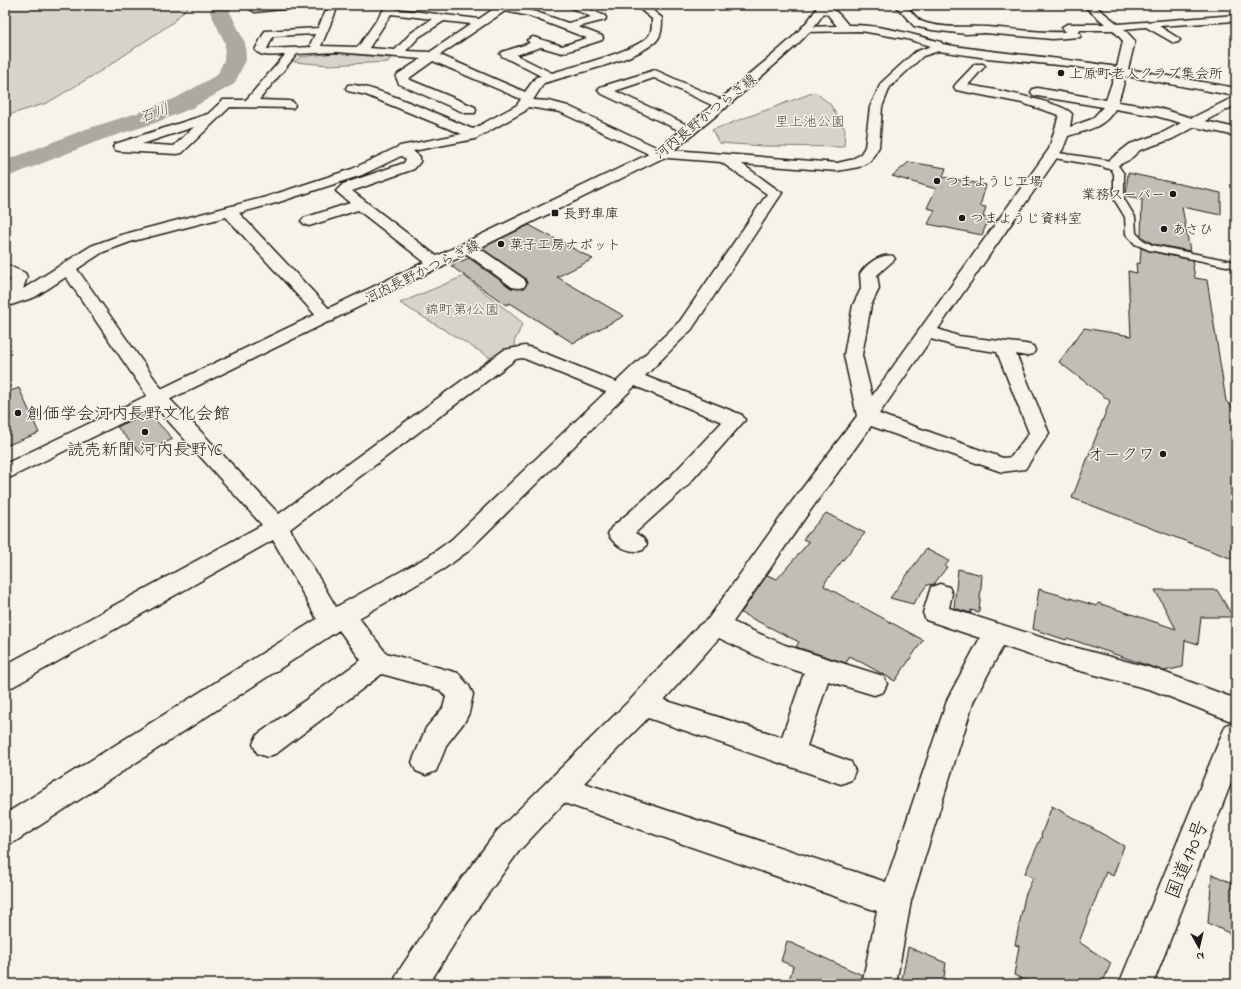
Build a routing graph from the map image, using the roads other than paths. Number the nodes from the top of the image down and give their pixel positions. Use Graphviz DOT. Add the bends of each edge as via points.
graph roads {
  1 [pos="291,5"];
  2 [pos="491,5"];
  3 [pos="570,5"];
  4 [pos="640,5"];
  5 [pos="900,5"];
  6 [pos="1088,5"];
  7 [pos="508,6"];
  8 [pos="822,7"];
  9 [pos="390,8"];
  10 [pos="255,9"];
  11 [pos="331,11"];
  12 [pos="442,17"];
  13 [pos="1236,18"];
  14 [pos="481,22"];
  15 [pos="1150,25"];
  16 [pos="567,26"];
  17 [pos="1116,27"];
  18 [pos="846,29"];
  19 [pos="806,30"];
  20 [pos="321,31"];
  21 [pos="1052,36"];
  22 [pos="1174,40"];
  23 [pos="314,50"];
  24 [pos="294,51"];
  25 [pos="361,51"];
  26 [pos="398,53"];
  27 [pos="987,55"];
  28 [pos="432,56"];
  29 [pos="978,66"];
  30 [pos="1042,67"];
  31 [pos="1121,71"];
  32 [pos="552,77"];
  33 [pos="352,88"];
  34 [pos="1236,92"];
  35 [pos="1035,98"];
  36 [pos="526,100"];
  37 [pos="1236,100"];
  38 [pos="249,104"];
  39 [pos="1111,104"];
  40 [pos="289,105"];
  41 [pos="722,105"];
  42 [pos="470,110"];
  43 [pos="214,116"];
  44 [pos="1191,122"];
  45 [pos="689,131"];
  46 [pos="1236,132"];
  47 [pos="1062,133"];
  48 [pos="474,134"];
  49 [pos="402,151"];
  50 [pos="662,153"];
  51 [pos="1052,155"];
  52 [pos="725,158"];
  53 [pos="1110,164"];
  54 [pos="360,204"];
  55 [pos="229,211"];
  56 [pos="309,221"];
  57 [pos="469,248"];
  58 [pos="887,259"];
  59 [pos="437,264"];
  60 [pos="1236,266"];
  61 [pos="68,268"];
  62 [pos="5,270"];
  63 [pos="518,283"];
  64 [pos="5,292"];
  65 [pos="5,302"];
  66 [pos="327,317"];
  67 [pos="928,332"];
  68 [pos="1004,347"];
  69 [pos="1026,350"];
  70 [pos="625,384"];
  71 [pos="159,399"];
  72 [pos="867,417"];
  73 [pos="5,474"];
  74 [pos="277,527"];
  75 [pos="636,544"];
  76 [pos="940,594"];
  77 [pos="338,619"];
  78 [pos="717,626"];
  79 [pos="996,634"];
  80 [pos="378,662"];
  81 [pos="819,666"];
  82 [pos="5,678"];
  83 [pos="874,684"];
  84 [pos="643,705"];
  85 [pos="1236,711"];
  86 [pos="1236,734"];
  87 [pos="267,744"];
  88 [pos="791,753"];
  89 [pos="426,762"];
  90 [pos="841,771"];
  91 [pos="558,788"];
  92 [pos="5,831"];
  93 [pos="895,901"];
  94 [pos="410,984"];
  95 [pos="879,984"];
  96 [pos="1136,984"];
  1 -- 10 [label="main road"];
  2 -- 7 [label="main road"];
  3 -- 16 [label="main road" via="600,18"];
  4 -- 32 [label="main road" via="657,18 655,35 650,41 624,55"];
  5 -- 21 [label="main road" via="918,24 966,31 985,30"];
  6 -- 17 [label="main road"];
  7 -- 14 [label="main road"];
  7 -- 16 [label="main road"];
  8 -- 18 [label="main road" via="832,13"];
  8 -- 19 [label="main road, 河内長野かつらぎ線"];
  9 -- 12 [label="main road"];
  9 -- 25 [label="main road"];
  11 -- 20 [label="main road"];
  12 -- 14 [label="main road"];
  12 -- 26 [label="main road" via="415,35"];
  13 -- 15 [label="main road"];
  14 -- 28 [label="main road"];
  15 -- 17 [label="main road"];
  15 -- 22 [label="main road"];
  16 -- 32 [label="main road" via="598,38 562,50 537,41 506,54"];
  17 -- 21 [label="main road" via="1067,27 1076,36"];
  17 -- 31 [label="main road" via="1129,41"];
  18 -- 19 [label="main road"];
  18 -- 27 [label="main road" via="861,28 908,36"];
  19 -- 41 [label="main road, 河内長野かつらぎ線"];
  20 -- 23 [label="main road"];
  20 -- 24 [label="main road" via="269,34 261,50"];
  21 -- 30 [label="main road"];
  23 -- 24 [label="main road"];
  23 -- 25 [label="main road"];
  24 -- 38 [label="main road"];
  25 -- 26 [label="main road"];
  26 -- 28 [label="main road"];
  27 -- 30 [label="main road"];
  27 -- 52 [label="main road" via="938,47 919,54 885,86 876,107 872,147 866,158 854,164 822,167"];
  28 -- 36 [label="main road"];
  28 -- 42 [label="main road" via="402,76 403,81"];
  29 -- 35 [label="main road" via="960,87"];
  30 -- 31 [label="main road" via="1073,64"];
  30 -- 35 [label="main road"];
  31 -- 34 [label="main road"];
  31 -- 39 [label="main road"];
  32 -- 36 [label="main road" via="540,80"];
  33 -- 48 [label="main road" via="370,92"];
  35 -- 39 [label="main road"];
  35 -- 47 [label="main road" via="1066,114"];
  36 -- 48 [label="main road" via="521,108"];
  36 -- 50 [label="main road" via="564,109"];
  37 -- 44 [label="main road"];
  38 -- 40 [label="main road"];
  38 -- 43 [label="main road" via="227,103"];
  39 -- 44 [label="main road" via="1158,112"];
  39 -- 47 [label="main road" via="1102,119"];
  41 -- 45 [label="main road, 河内長野かつらぎ線"];
  41 -- 45 [label="main road" via="655,74 604,90"];
  43 -- 43 [label="main road" via="149,138 120,147 177,150"];
  44 -- 46 [label="main road"];
  44 -- 53 [label="main road" via="1167,136 1135,147 1124,157"];
  45 -- 50 [label="main road, 河内長野かつらぎ線"];
  47 -- 51 [label="main road"];
  48 -- 49 [label="main road" via="458,140"];
  49 -- 54 [label="main road" via="413,157 413,162 409,166 343,191"];
  49 -- 55 [label="main road" via="357,172 272,200"];
  50 -- 52 [label="main road"];
  50 -- 57 [label="main road, 河内長野かつらぎ線"];
  51 -- 53 [label="lane"];
  51 -- 67 [label="main road"];
  52 -- 70 [label="main road" via="775,192 686,325"];
  53 -- 60 [label="lane" via="1119,174 1118,199 1130,217 1131,234 1139,242 1149,247"];
  54 -- 56 [label="main road"];
  54 -- 59 [label="main road"];
  55 -- 61 [label="main road" via="126,238 97,249"];
  55 -- 66 [label="main road"];
  57 -- 59 [label="main road, 河内長野かつらぎ線"];
  57 -- 63 [label="main road"];
  58 -- 72 [label="main road" via="868,274 870,289 862,305 853,355"];
  59 -- 66 [label="main road, 河内長野かつらぎ線"];
  61 -- 65 [label="main road" via="29,293"];
  61 -- 71 [label="main road"];
  62 -- 64 [label="main road" via="19,278 16,286"];
  66 -- 71 [label="main road, 河内長野かつらぎ線"];
  67 -- 68 [label="main road" via="955,341"];
  67 -- 72 [label="main road"];
  68 -- 69 [label="main road"];
  68 -- 72 [label="main road" via="1039,433 1017,464 1002,466"];
  70 -- 74 [label="main road" via="525,352 511,354"];
  70 -- 75 [label="main road" via="735,420 678,482 619,534"];
  70 -- 77 [label="main road" via="459,546 437,562"];
  71 -- 73 [label="main road, 河内長野かつらぎ線"];
  71 -- 74 [label="main road"];
  72 -- 78 [label="main road"];
  74 -- 77 [label="main road"];
  74 -- 82 [label="main road"];
  76 -- 79 [label="main road" via="935,613"];
  77 -- 80 [label="main road"];
  77 -- 92 [label="main road"];
  78 -- 81 [label="main road" via="778,654"];
  78 -- 84 [label="main road" via="706,634"];
  79 -- 85 [label="main road" via="1155,680"];
  79 -- 93 [label="main road" via="961,698"];
  80 -- 87 [label="main road"];
  80 -- 89 [label="main road" via="449,681 460,694 455,713 436,738"];
  81 -- 83 [label="main road"];
  81 -- 88 [label="main road"];
  84 -- 88 [label="main road"];
  84 -- 91 [label="main road"];
  86 -- 96 [label="main road, 国道170号"];
  88 -- 90 [label="main road"];
  91 -- 93 [label="main road"];
  91 -- 94 [label="main road" via="508,841 456,912"];
  93 -- 95 [label="main road"];
}
